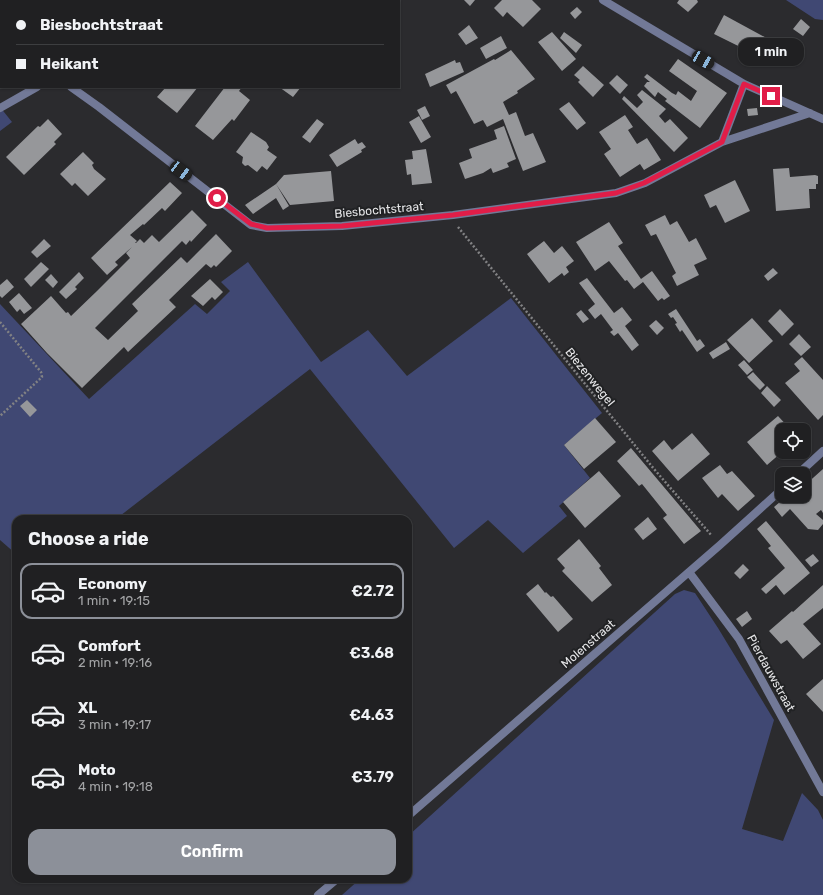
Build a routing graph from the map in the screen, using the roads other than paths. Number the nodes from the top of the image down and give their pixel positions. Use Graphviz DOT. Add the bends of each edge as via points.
graph roads {
  1 [pos="602,0"];
  2 [pos="744,84"];
  3 [pos="35,88"];
  4 [pos="72,88"];
  5 [pos="0,108"];
  6 [pos="810,113"];
  7 [pos="823,119"];
  8 [pos="722,142"];
  9 [pos="823,451"];
  10 [pos="806,467"];
  11 [pos="775,495"];
  12 [pos="689,572"];
  13 [pos="823,792"];
  14 [pos="412,813"];
  15 [pos="332,883"];
  16 [pos="318,895"];
  1 -- 2 [label="street"];
  2 -- 6 [label="street"];
  2 -- 8 [label="street"];
  3 -- 5 [label="street"];
  4 -- 8 [label="street, Biesbochtstraat" via="251,224 267,228 342,226 453,215 616,193 644,183"];
  6 -- 7 [label="street"];
  6 -- 8 [label="street, Biesbochtstraat"];
  9 -- 10 [label="street"];
  11 -- 12 [label="street, Molenstraat"];
  12 -- 13 [label="street, Pierdauwstraat" via="739,639"];
  12 -- 14 [label="street, Molenstraat"];
  15 -- 16 [label="street"];
}
